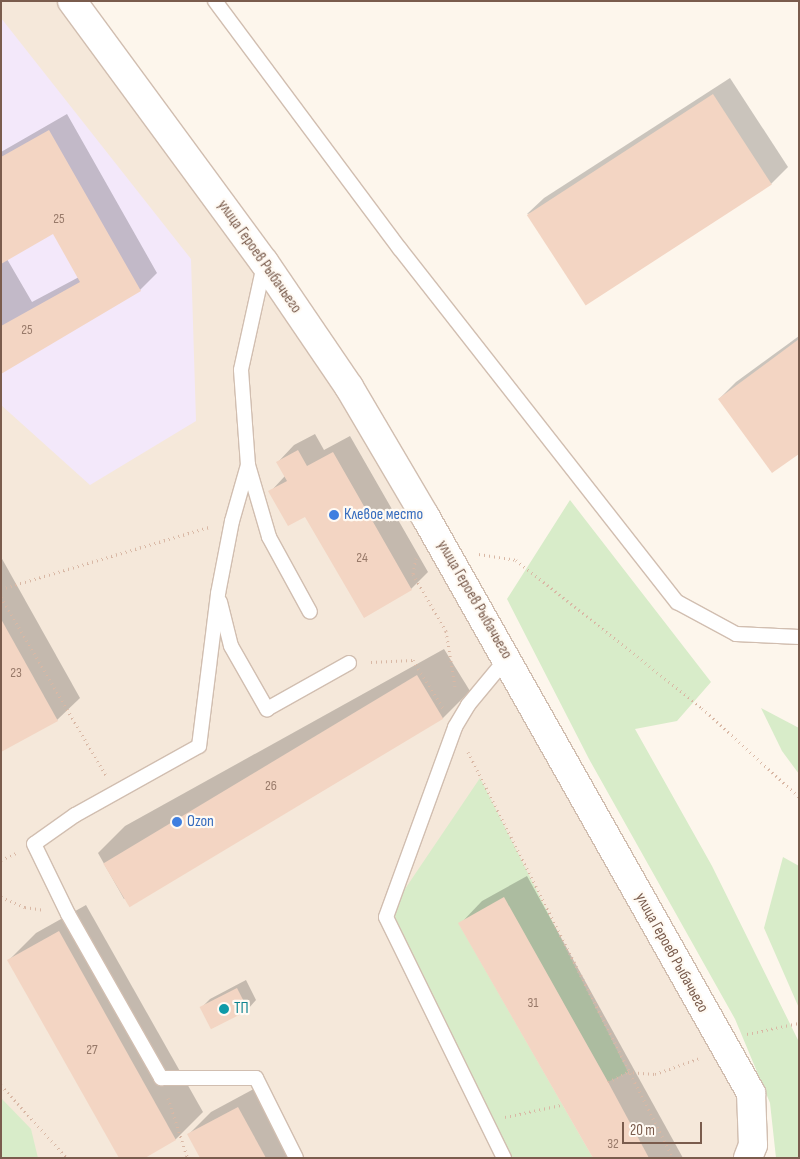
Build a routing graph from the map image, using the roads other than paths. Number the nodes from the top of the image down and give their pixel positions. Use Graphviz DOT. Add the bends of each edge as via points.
graph roads {
  1 [pos="72,1"];
  2 [pos="215,1"];
  3 [pos="264,262"];
  4 [pos="248,465"];
  5 [pos="218,594"];
  6 [pos="310,612"];
  7 [pos="799,637"];
  8 [pos="507,658"];
  9 [pos="349,663"];
  10 [pos="296,1158"];
  11 [pos="504,1158"];
  12 [pos="748,1158"];
  1 -- 3 [label="street, улица Героев Рыбачьего"];
  2 -- 7 [label="lane" via="400,249 677,602 736,634"];
  3 -- 4 [label="lane" via="241,370"];
  3 -- 8 [label="street, улица Героев Рыбачьего" via="349,387"];
  4 -- 5 [label="lane" via="232,520"];
  4 -- 6 [label="lane" via="269,537"];
  5 -- 9 [label="lane" via="231,646 267,709"];
  5 -- 10 [label="lane" via="199,746 116,792 34,844 68,914 161,1078 256,1078"];
  8 -- 11 [label="lane" via="468,705 455,727 386,917"];
  8 -- 12 [label="street, улица Героев Рыбачьего" via="731,1039 751,1093 752,1145"];
}
